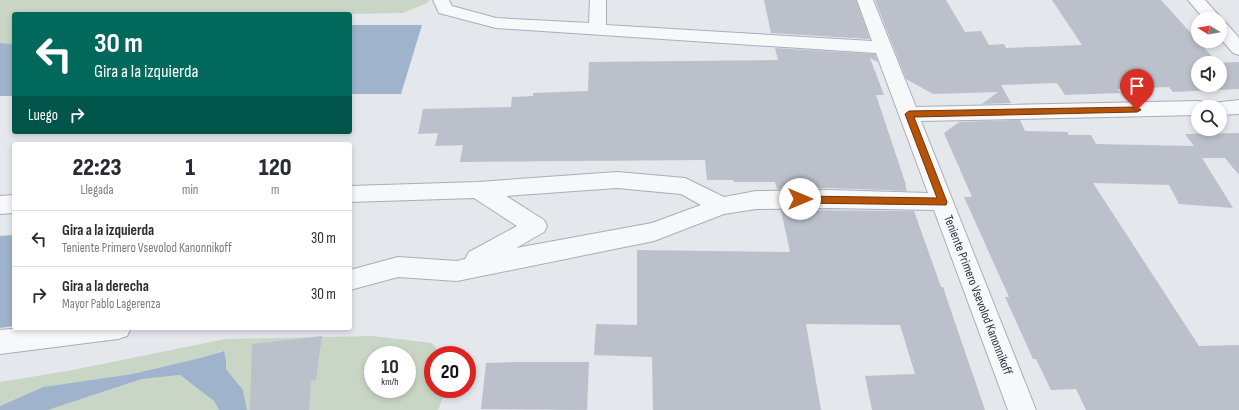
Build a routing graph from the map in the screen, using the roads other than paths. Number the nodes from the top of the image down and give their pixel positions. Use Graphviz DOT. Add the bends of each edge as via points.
graph roads {
  1 [pos="441,0"];
  2 [pos="598,0"];
  3 [pos="865,0"];
  4 [pos="1196,0"];
  5 [pos="1207,12"];
  6 [pos="597,30"];
  7 [pos="1227,35"];
  8 [pos="883,48"];
  9 [pos="1239,49"];
  10 [pos="1191,108"];
  11 [pos="1227,108"];
  12 [pos="1239,108"];
  13 [pos="909,114"];
  14 [pos="478,190"];
  15 [pos="352,194"];
  16 [pos="943,202"];
  17 [pos="12,204"];
  18 [pos="0,205"];
  19 [pos="722,206"];
  20 [pos="457,271"];
  21 [pos="352,279"];
  22 [pos="101,330"];
  23 [pos="0,342"];
  24 [pos="1022,410"];
  1 -- 6 [label="street" via="445,9 496,23"];
  2 -- 6 [label="street"];
  3 -- 8 [label="street, Teniente Primero Vsevolod Kanonnikoff"];
  4 -- 5 [label="street"];
  6 -- 8 [label="street"];
  7 -- 9 [label="street"];
  8 -- 13 [label="street, Teniente Primero Vsevolod Kanonnikoff"];
  10 -- 13 [label="street"];
  11 -- 12 [label="street"];
  13 -- 16 [label="street, Teniente Primero Vsevolod Kanonnikoff"];
  14 -- 15 [label="street"];
  14 -- 19 [label="street" via="618,180 685,186"];
  14 -- 20 [label="street" via="536,226"];
  16 -- 19 [label="street" via="756,200"];
  16 -- 24 [label="street, Teniente Primero Vsevolod Kanonnikoff"];
  17 -- 18 [label="street"];
  19 -- 20 [label="street" via="654,232"];
  20 -- 21 [label="street" via="398,267"];
  22 -- 23 [label="street"];
}
